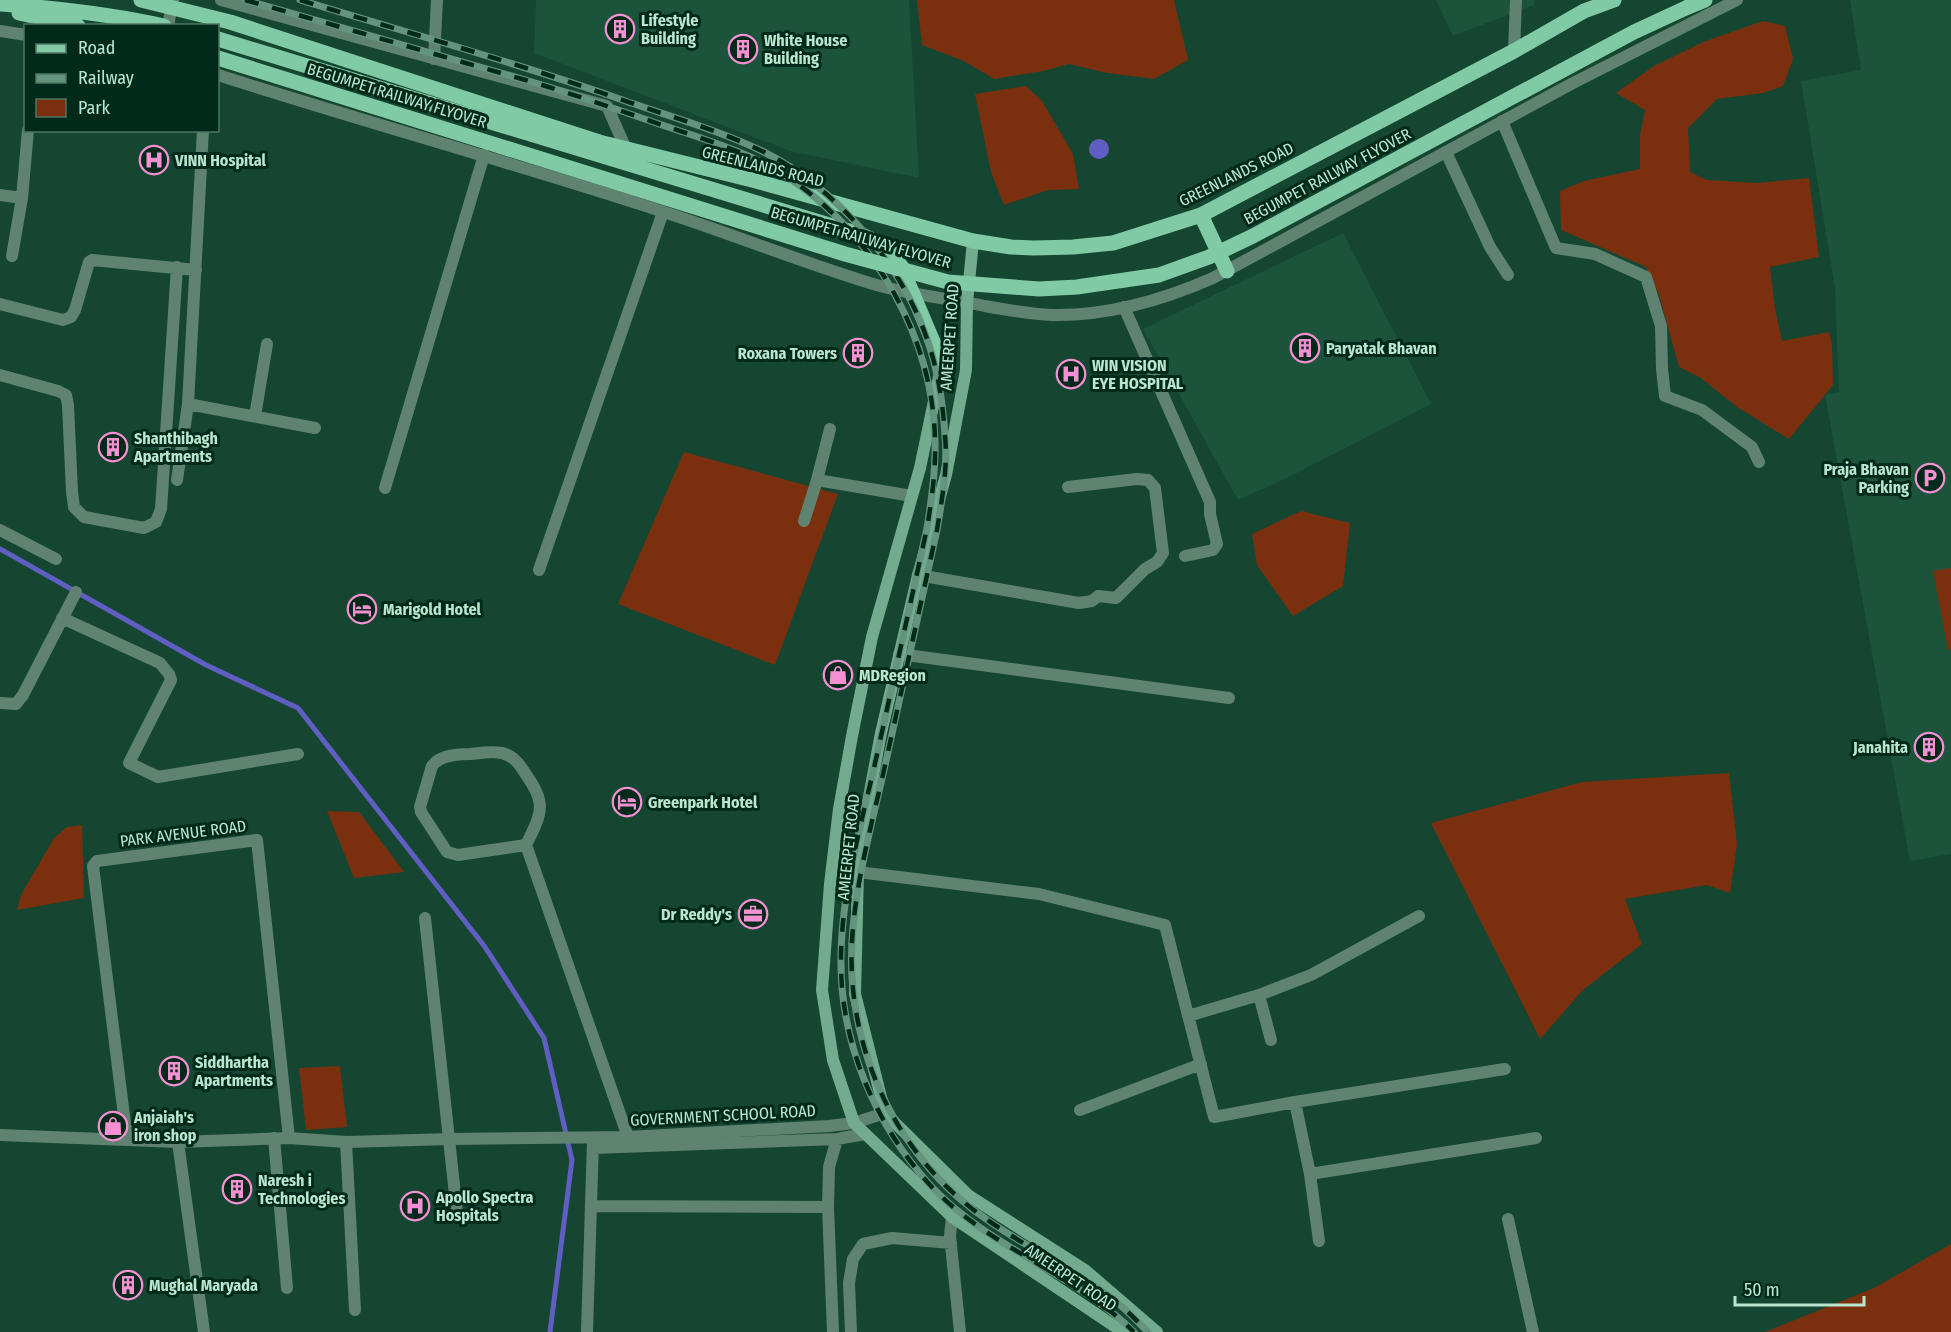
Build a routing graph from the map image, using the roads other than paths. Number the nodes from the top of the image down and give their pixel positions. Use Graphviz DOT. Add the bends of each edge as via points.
graph roads {
  1 [pos="141,0"];
  2 [pos="173,0"];
  3 [pos="221,0"];
  4 [pos="437,0"];
  5 [pos="1516,0"];
  6 [pos="1614,0"];
  7 [pos="1705,0"];
  8 [pos="1737,0"];
  9 [pos="0,4"];
  10 [pos="0,9"];
  11 [pos="69,24"];
  12 [pos="157,24"];
  13 [pos="167,24"];
  14 [pos="215,24"];
  15 [pos="0,31"];
  16 [pos="24,35"];
  17 [pos="219,39"];
  18 [pos="1514,51"];
  19 [pos="219,58"];
  20 [pos="434,59"];
  21 [pos="219,75"];
  22 [pos="1502,121"];
  23 [pos="28,132"];
  24 [pos="203,132"];
  25 [pos="599,142"];
  26 [pos="626,149"];
  27 [pos="1446,152"];
  28 [pos="484,155"];
  29 [pos="0,195"];
  30 [pos="22,198"];
  31 [pos="663,212"];
  32 [pos="1201,214"];
  33 [pos="973,242"];
  34 [pos="12,256"];
  35 [pos="177,267"];
  36 [pos="196,270"];
  37 [pos="1227,271"];
  38 [pos="1508,274"];
  39 [pos="912,294"];
  40 [pos="0,303"];
  41 [pos="967,303"];
  42 [pos="1124,307"];
  43 [pos="192,338"];
  44 [pos="172,344"];
  45 [pos="267,344"];
  46 [pos="942,363"];
  47 [pos="0,375"];
  48 [pos="188,404"];
  49 [pos="255,417"];
  50 [pos="315,428"];
  51 [pos="830,429"];
  52 [pos="1759,462"];
  53 [pos="177,480"];
  54 [pos="817,480"];
  55 [pos="1068,487"];
  56 [pos="386,488"];
  57 [pos="912,496"];
  58 [pos="804,521"];
  59 [pos="0,530"];
  60 [pos="1185,556"];
  61 [pos="56,559"];
  62 [pos="539,570"];
  63 [pos="918,574"];
  64 [pos="76,592"];
  65 [pos="62,618"];
  66 [pos="899,654"];
  67 [pos="1230,698"];
  68 [pos="0,703"];
  69 [pos="298,754"];
  70 [pos="526,845"];
  71 [pos="858,872"];
  72 [pos="1419,916"];
  73 [pos="425,918"];
  74 [pos="1258,995"];
  75 [pos="1188,1016"];
  76 [pos="1271,1040"];
  77 [pos="1201,1064"];
  78 [pos="1505,1068"];
  79 [pos="1295,1102"];
  80 [pos="1080,1110"];
  81 [pos="885,1113"];
  82 [pos="854,1123"];
  83 [pos="865,1134"];
  84 [pos="0,1135"];
  85 [pos="628,1137"];
  86 [pos="274,1138"];
  87 [pos="290,1138"];
  88 [pos="450,1138"];
  89 [pos="1536,1138"];
  90 [pos="837,1139"];
  91 [pos="127,1140"];
  92 [pos="178,1142"];
  93 [pos="345,1142"];
  94 [pos="593,1143"];
  95 [pos="1310,1174"];
  96 [pos="591,1206"];
  97 [pos="828,1207"];
  98 [pos="457,1214"];
  99 [pos="952,1217"];
  100 [pos="1508,1219"];
  101 [pos="1319,1241"];
  102 [pos="951,1243"];
  103 [pos="287,1288"];
  104 [pos="354,1310"];
  105 [pos="204,1332"];
  106 [pos="587,1332"];
  107 [pos="833,1332"];
  108 [pos="851,1332"];
  109 [pos="960,1332"];
  110 [pos="1123,1332"];
  111 [pos="1157,1332"];
  112 [pos="1533,1332"];
  1 -- 25 [label="main road, BEGUMPET RAILWAY FLYOVER, bridge" via="230,22"];
  2 -- 13 [label="street"];
  3 -- 14 [label="street"];
  3 -- 20 [label="street"];
  4 -- 20 [label="street"];
  5 -- 18 [label="street"];
  6 -- 18 [label="main road, GREENLANDS ROAD" via="1584,11"];
  7 -- 19 [label="main road, BEGUMPET RAILWAY FLYOVER, bridge" via="1634,32 1228,248 1159,275 1039,289 948,282 845,254"];
  8 -- 22 [label="street"];
  9 -- 12 [label="main road" via="120,16"];
  10 -- 11 [label="main road"];
  15 -- 16 [label="street"];
  17 -- 39 [label="main road" via="862,235 891,252"];
  18 -- 32 [label="main road, GREENLANDS ROAD"];
  20 -- 26 [label="street" via="606,106"];
  21 -- 28 [label="street"];
  22 -- 27 [label="street"];
  22 -- 52 [label="street" via="1556,248 1595,254 1646,277 1661,326 1665,396 1702,410 1752,447"];
  23 -- 30 [label="street"];
  24 -- 36 [label="street"];
  25 -- 26 [label="main road, GREENLANDS ROAD"];
  26 -- 33 [label="main road, GREENLANDS ROAD"];
  27 -- 37 [label="street"];
  27 -- 38 [label="street" via="1490,247"];
  28 -- 31 [label="street"];
  28 -- 56 [label="street"];
  29 -- 30 [label="street"];
  30 -- 34 [label="street"];
  31 -- 39 [label="street"];
  31 -- 62 [label="street"];
  32 -- 33 [label="main road, GREENLANDS ROAD" via="1113,243 1011,248"];
  32 -- 37 [label="main road"];
  33 -- 41 [label="main road, AMEERPET ROAD"];
  35 -- 36 [label="street"];
  35 -- 40 [label="street" via="92,260 75,310 63,320"];
  35 -- 44 [label="street"];
  36 -- 43 [label="street"];
  37 -- 42 [label="street" via="1190,288"];
  39 -- 41 [label="street"];
  39 -- 46 [label="main road"];
  41 -- 42 [label="street" via="1052,315"];
  41 -- 63 [label="main road, AMEERPET ROAD" via="966,370 946,475"];
  42 -- 60 [label="street" via="1209,502 1217,544 1213,550"];
  43 -- 44 [label="street"];
  43 -- 48 [label="street"];
  44 -- 47 [label="street" via="161,509 156,522 144,528 84,517 74,507 66,395"];
  45 -- 49 [label="street"];
  46 -- 57 [label="main road, AMEERPET ROAD"];
  48 -- 49 [label="street"];
  48 -- 53 [label="street"];
  49 -- 50 [label="street"];
  51 -- 54 [label="street"];
  54 -- 57 [label="street"];
  54 -- 58 [label="street"];
  55 -- 63 [label="street" via="1137,478 1148,480 1155,488 1163,553 1116,598 1098,596 1079,603"];
  57 -- 82 [label="main road, AMEERPET ROAD" via="872,637 839,809 830,884 822,990 833,1060"];
  59 -- 61 [label="street"];
  63 -- 66 [label="main road, AMEERPET ROAD"];
  64 -- 65 [label="street"];
  65 -- 68 [label="street" via="23,695 16,704"];
  65 -- 69 [label="street" via="160,663 169,674 171,680 129,764 158,777"];
  66 -- 67 [label="street"];
  66 -- 71 [label="main road, AMEERPET ROAD" via="881,733"];
  70 -- 70 [label="street" via="458,855 447,852 420,807 435,762 450,756 494,753 516,760 538,791 541,804"];
  70 -- 85 [label="street"];
  71 -- 75 [label="street" via="1039,894 1165,925"];
  71 -- 81 [label="main road, AMEERPET ROAD" via="855,994"];
  72 -- 74 [label="street" via="1311,975"];
  73 -- 88 [label="street"];
  74 -- 75 [label="street"];
  74 -- 76 [label="street"];
  75 -- 77 [label="street"];
  77 -- 79 [label="street" via="1214,1117"];
  77 -- 80 [label="street"];
  78 -- 79 [label="street"];
  79 -- 95 [label="street"];
  81 -- 82 [label="street, GOVERNMENT SCHOOL ROAD"];
  81 -- 111 [label="main road, AMEERPET ROAD" via="968,1195 1085,1270"];
  82 -- 83 [label="main road, AMEERPET ROAD"];
  82 -- 85 [label="street, GOVERNMENT SCHOOL ROAD"];
  83 -- 90 [label="street"];
  83 -- 99 [label="main road, AMEERPET ROAD"];
  84 -- 91 [label="street"];
  85 -- 94 [label="street, GOVERNMENT SCHOOL ROAD"];
  86 -- 87 [label="street"];
  86 -- 92 [label="street"];
  86 -- 103 [label="street"];
  87 -- 91 [label="street, PARK AVENUE ROAD" via="257,840 97,861 93,866"];
  87 -- 93 [label="street"];
  88 -- 93 [label="street"];
  88 -- 94 [label="street"];
  88 -- 98 [label="street"];
  89 -- 95 [label="street"];
  90 -- 94 [label="street"];
  90 -- 97 [label="street" via="829,1167"];
  91 -- 92 [label="street"];
  92 -- 105 [label="street"];
  93 -- 104 [label="street"];
  94 -- 96 [label="street"];
  95 -- 101 [label="street"];
  96 -- 97 [label="street"];
  96 -- 106 [label="street"];
  97 -- 107 [label="street"];
  99 -- 102 [label="street"];
  99 -- 110 [label="main road, AMEERPET ROAD"];
  100 -- 112 [label="street"];
  102 -- 108 [label="street" via="892,1238 863,1244 853,1259 849,1283"];
  102 -- 109 [label="street"];
}
